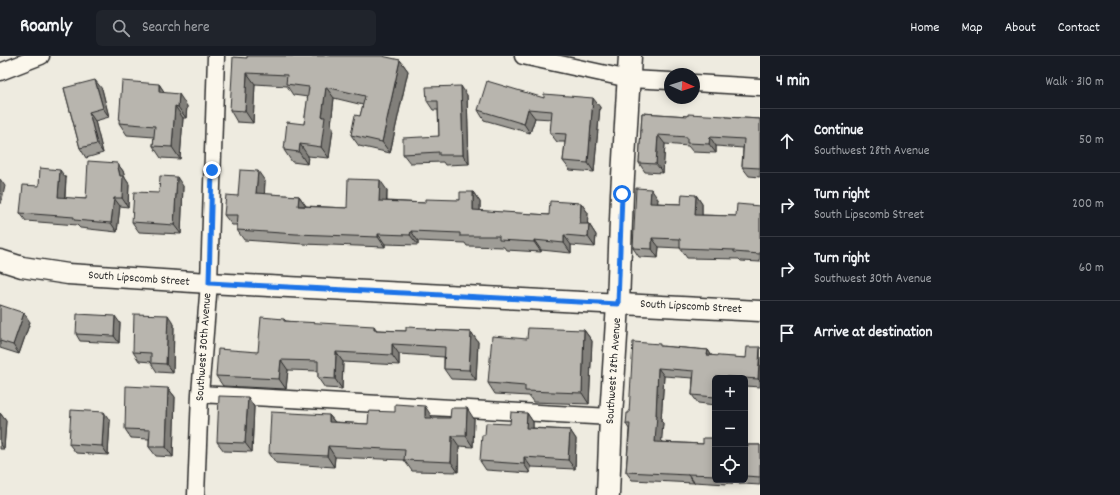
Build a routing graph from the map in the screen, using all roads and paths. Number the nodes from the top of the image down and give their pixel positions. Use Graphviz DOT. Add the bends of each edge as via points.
graph roads {
  1 [pos="41,56"];
  2 [pos="216,56"];
  3 [pos="523,56"];
  4 [pos="630,56"];
  5 [pos="0,72"];
  6 [pos="629,79"];
  7 [pos="664,82"];
  8 [pos="700,83"];
  9 [pos="760,87"];
  10 [pos="0,260"];
  11 [pos="209,283"];
  12 [pos="618,304"];
  13 [pos="760,311"];
  14 [pos="200,394"];
  15 [pos="611,417"];
  16 [pos="196,495"];
  17 [pos="608,495"];
  1 -- 5 [label="street"];
  2 -- 11 [label="street, Southwest 30th Avenue"];
  3 -- 6 [label="street"];
  4 -- 6 [label="main road, Southwest 28th Avenue"];
  6 -- 7 [label="street"];
  6 -- 12 [label="main road, Southwest 28th Avenue"];
  8 -- 9 [label="street"];
  10 -- 11 [label="street, South Lipscomb Street" via="22,267 68,274"];
  11 -- 12 [label="street, South Lipscomb Street"];
  11 -- 14 [label="street, Southwest 30th Avenue"];
  12 -- 13 [label="street, South Lipscomb Street"];
  12 -- 15 [label="main road, Southwest 28th Avenue"];
  14 -- 15 [label="street"];
  14 -- 16 [label="street, Southwest 30th Avenue"];
  15 -- 17 [label="main road, Southwest 28th Avenue"];
}
